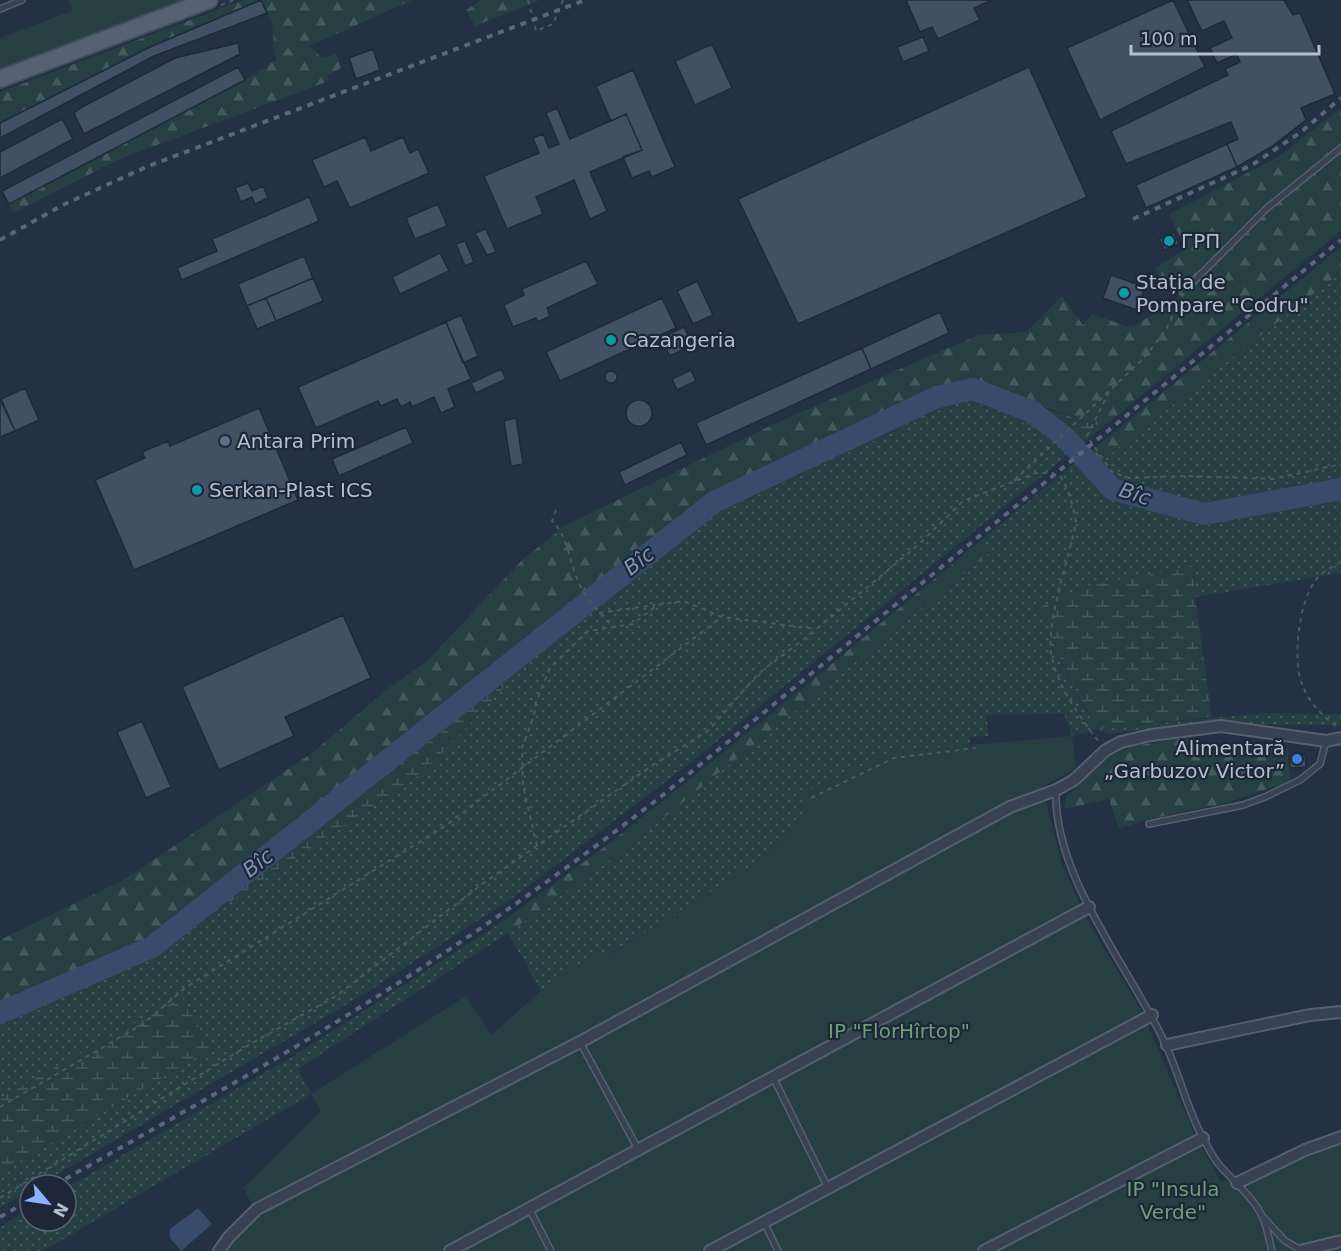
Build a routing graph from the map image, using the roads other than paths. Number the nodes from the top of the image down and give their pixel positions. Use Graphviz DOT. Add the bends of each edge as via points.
graph roads {
  1 [pos="22,0"];
  2 [pos="209,0"];
  3 [pos="0,9"];
  4 [pos="0,79"];
  5 [pos="1341,148"];
  6 [pos="1189,286"];
  7 [pos="1341,738"];
  8 [pos="1326,741"];
  9 [pos="1056,790"];
  10 [pos="1149,824"];
  11 [pos="1089,907"];
  12 [pos="1341,1012"];
  13 [pos="1152,1015"];
  14 [pos="580,1042"];
  15 [pos="1167,1045"];
  16 [pos="773,1077"];
  17 [pos="1341,1137"];
  18 [pos="1203,1138"];
  19 [pos="638,1149"];
  20 [pos="1237,1184"];
  21 [pos="828,1188"];
  22 [pos="529,1208"];
  23 [pos="1262,1215"];
  24 [pos="764,1222"];
  25 [pos="1341,1241"];
  26 [pos="1301,1250"];
  27 [pos="219,1251"];
  28 [pos="450,1251"];
  29 [pos="551,1251"];
  30 [pos="710,1251"];
  31 [pos="778,1251"];
  32 [pos="984,1251"];
  33 [pos="1272,1251"];
  1 -- 3 [label="lane"];
  2 -- 4 [label="main road"];
  5 -- 6 [label="lane" via="1267,208"];
  7 -- 8 [label="street"];
  8 -- 9 [label="street" via="1221,726 1150,735 1106,750 1074,780"];
  8 -- 10 [label="lane" via="1320,764 1300,780 1265,797"];
  9 -- 11 [label="lane" via="1056,811 1068,859"];
  9 -- 14 [label="street" via="1000,813"];
  11 -- 13 [label="lane"];
  11 -- 16 [label="street"];
  12 -- 15 [label="street"];
  13 -- 15 [label="lane"];
  13 -- 21 [label="street"];
  14 -- 19 [label="lane"];
  14 -- 27 [label="street" via="257,1209"];
  15 -- 18 [label="lane"];
  16 -- 19 [label="street"];
  16 -- 21 [label="lane"];
  17 -- 20 [label="street"];
  18 -- 20 [label="lane" via="1219,1165"];
  18 -- 32 [label="street"];
  19 -- 22 [label="street"];
  20 -- 23 [label="lane"];
  21 -- 24 [label="street"];
  22 -- 28 [label="street"];
  22 -- 29 [label="lane"];
  23 -- 26 [label="lane" via="1285,1240"];
  23 -- 33 [label="lane"];
  24 -- 30 [label="street"];
  24 -- 31 [label="lane"];
  25 -- 26 [label="street"];
}
